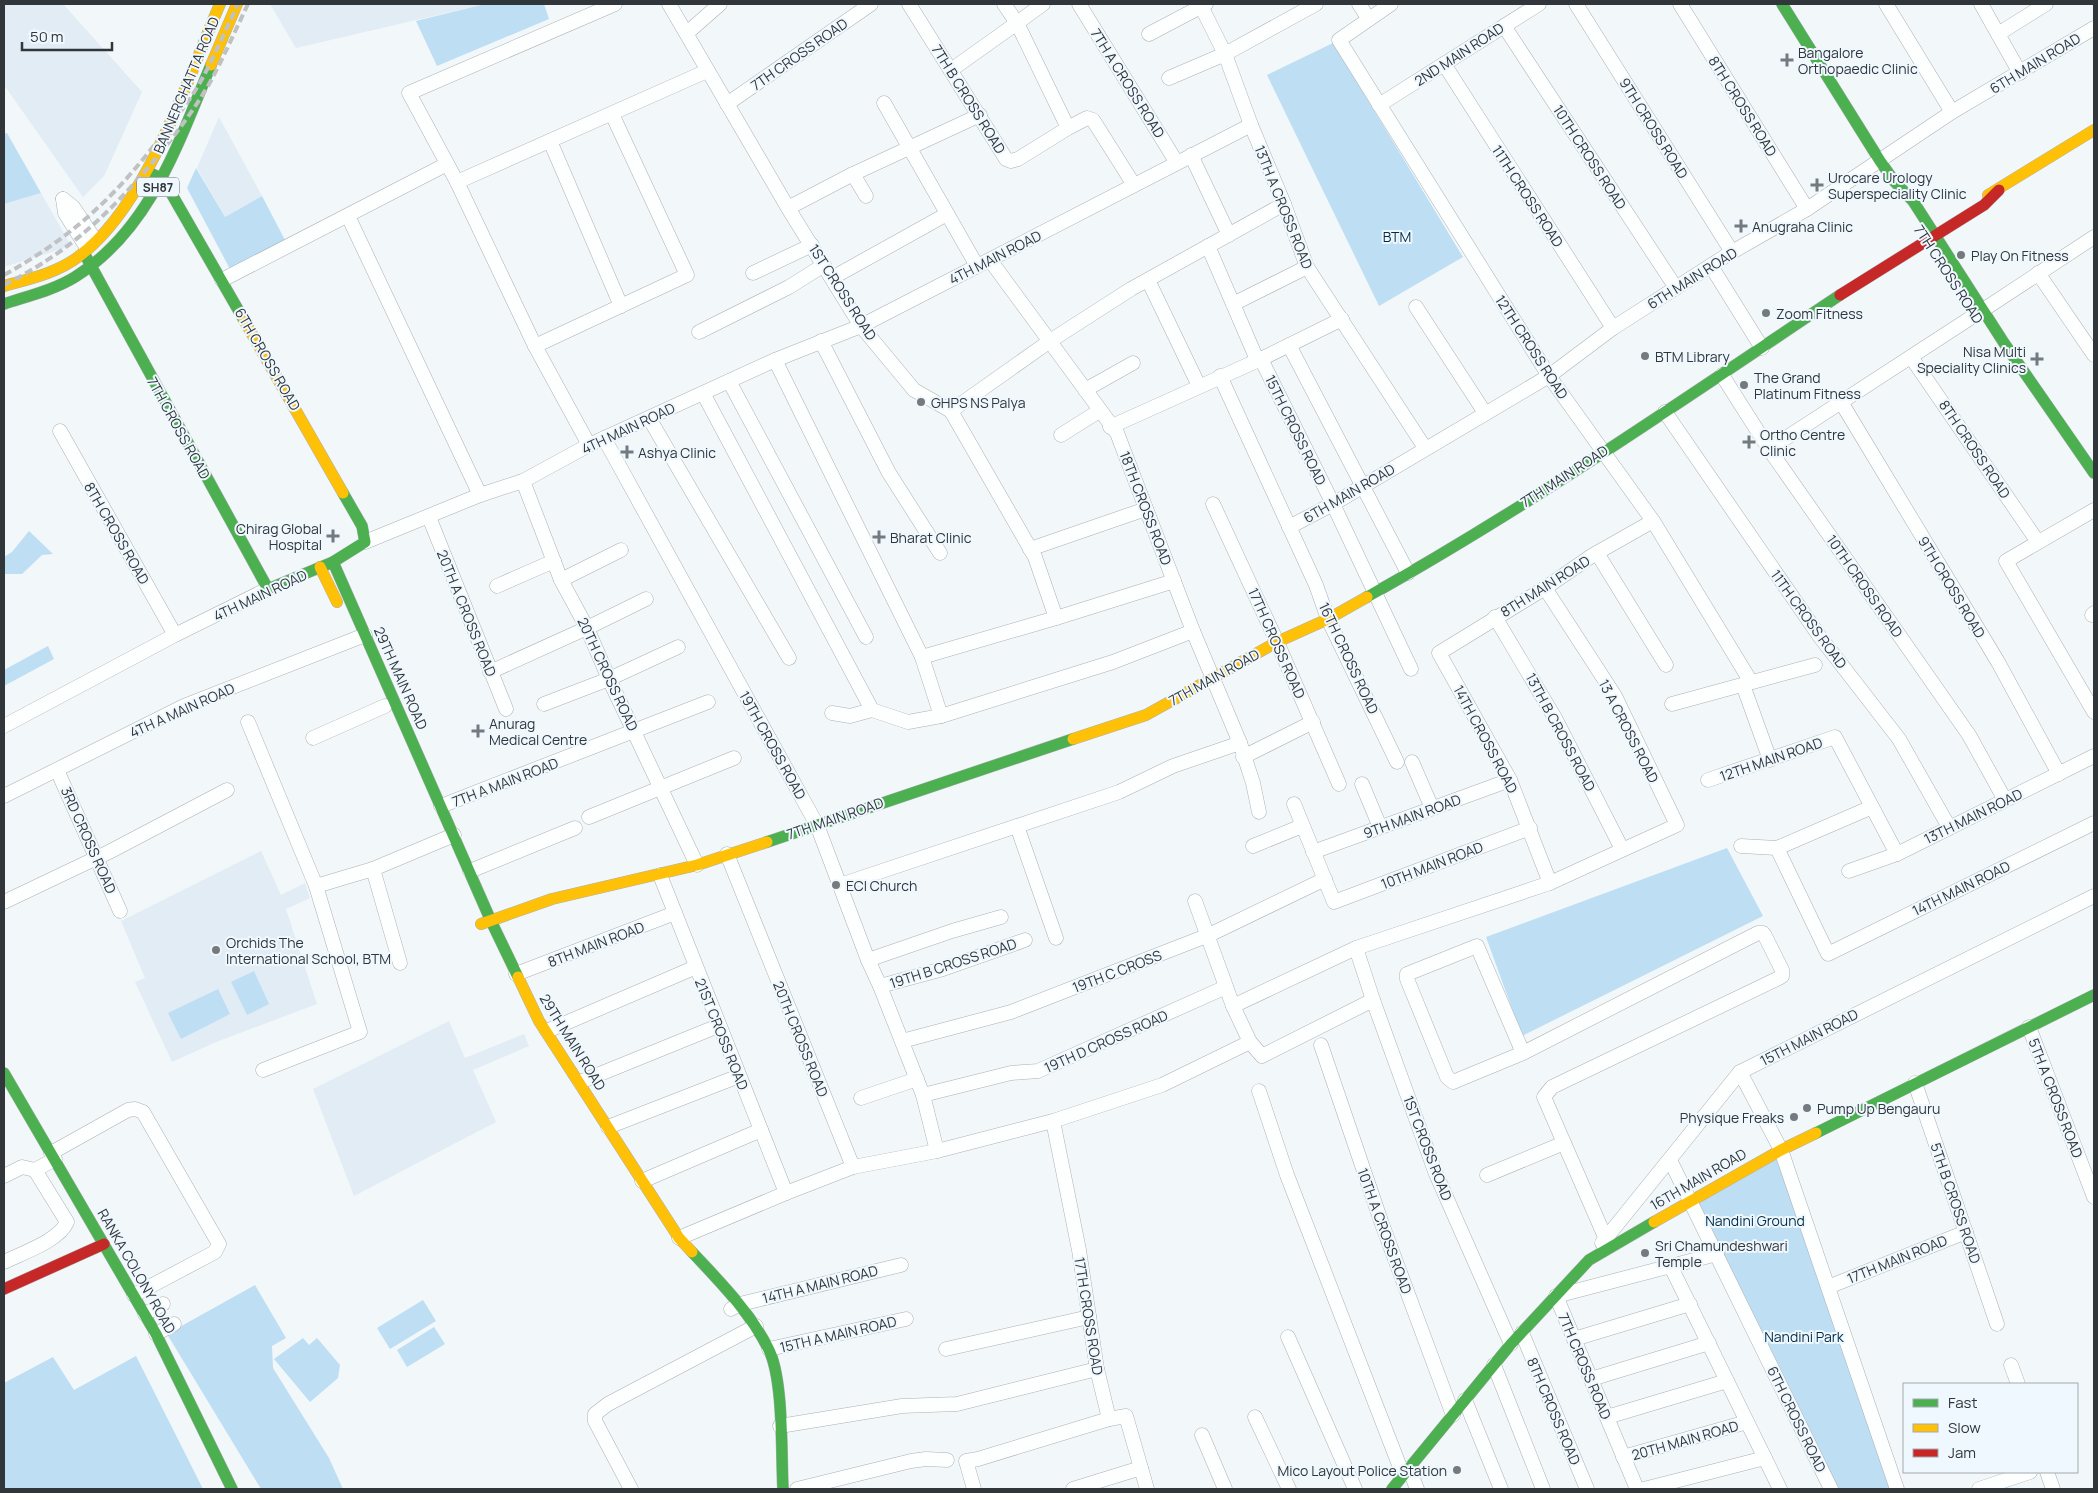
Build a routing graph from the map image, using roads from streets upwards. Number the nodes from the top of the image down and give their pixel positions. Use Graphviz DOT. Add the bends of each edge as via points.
graph roads {
  1 [pos="220,4"];
  2 [pos="237,4"];
  3 [pos="615,4"];
  4 [pos="669,4"];
  5 [pos="720,4"];
  6 [pos="871,4"];
  7 [pos="909,4"];
  8 [pos="1004,4"];
  9 [pos="1043,4"];
  10 [pos="1079,4"];
  11 [pos="1316,4"];
  12 [pos="1359,4"];
  13 [pos="1391,4"];
  14 [pos="1539,4"];
  15 [pos="1576,4"];
  16 [pos="1680,4"];
  17 [pos="1782,4"];
  18 [pos="1886,4"];
  19 [pos="1981,4"];
  20 [pos="2046,4"];
  21 [pos="1203,5"];
  22 [pos="1368,18"];
  23 [pos="1017,23"];
  24 [pos="1504,26"];
  25 [pos="2094,28"];
  26 [pos="688,33"];
  27 [pos="1149,34"];
  28 [pos="1998,34"];
  29 [pos="1225,54"];
  30 [pos="1444,64"];
  31 [pos="707,70"];
  32 [pos="951,70"];
  33 [pos="2020,73"];
  34 [pos="1168,78"];
  35 [pos="884,103"];
  36 [pos="727,104"];
  37 [pos="1378,105"];
  38 [pos="1952,112"];
  39 [pos="612,114"];
  40 [pos="980,115"];
  41 [pos="1251,124"];
  42 [pos="1068,128"];
  43 [pos="2094,130"];
  44 [pos="550,141"];
  45 [pos="910,147"];
  46 [pos="1191,155"];
  47 [pos="1880,161"];
  48 [pos="1177,163"];
  49 [pos="446,164"];
  50 [pos="146,172"];
  51 [pos="853,174"];
  52 [pos="163,179"];
  53 [pos="457,182"];
  54 [pos="1134,185"];
  55 [pos="866,196"];
  56 [pos="1284,204"];
  57 [pos="788,208"];
  58 [pos="1807,209"];
  59 [pos="947,214"];
  60 [pos="348,216"];
  61 [pos="1229,235"];
  62 [pos="1929,235"];
  63 [pos="2094,237"];
  64 [pos="812,245"];
  65 [pos="1208,246"];
  66 [pos="89,247"];
  67 [pos="1732,252"];
  68 [pos="990,260"];
  69 [pos="824,265"];
  70 [pos="91,266"];
  71 [pos="977,266"];
  72 [pos="1711,266"];
  73 [pos="1307,267"];
  74 [pos="753,273"];
  75 [pos="2038,273"];
  76 [pos="832,278"];
  77 [pos="222,280"];
  78 [pos="1148,280"];
  79 [pos="4,286"];
  80 [pos="1676,288"];
  81 [pos="4,304"];
  82 [pos="1233,304"];
  83 [pos="621,306"];
  84 [pos="1416,307"];
  85 [pos="1979,312"];
  86 [pos="1342,319"];
  87 [pos="861,326"];
  88 [pos="1613,328"];
  89 [pos="698,332"];
  90 [pos="821,341"];
  91 [pos="1050,341"];
  92 [pos="1289,345"];
  93 [pos="535,346"];
  94 [pos="1762,348"];
  95 [pos="2094,355"];
  96 [pos="1911,357"];
  97 [pos="1261,359"];
  98 [pos="775,360"];
  99 [pos="1133,363"];
  100 [pos="1722,375"];
  101 [pos="1220,376"];
  102 [pos="1549,376"];
  103 [pos="729,381"];
  104 [pos="1200,386"];
  105 [pos="1085,390"];
  106 [pos="703,393"];
  107 [pos="1841,402"];
  108 [pos="951,411"];
  109 [pos="1099,411"];
  110 [pos="1665,412"];
  111 [pos="1485,413"];
  112 [pos="649,418"];
  113 [pos="1110,426"];
  114 [pos="60,431"];
  115 [pos="1061,434"];
  116 [pos="604,438"];
  117 [pos="589,445"];
  118 [pos="1425,448"];
  119 [pos="1770,450"];
  120 [pos="1602,451"];
  121 [pos="2094,473"];
  122 [pos="523,481"];
  123 [pos="1362,486"];
  124 [pos="2094,487"];
  125 [pos="480,495"];
  126 [pos="1213,504"];
  127 [pos="1333,504"];
  128 [pos="1146,509"];
  129 [pos="2094,510"];
  130 [pos="429,517"];
  131 [pos="1652,521"];
  132 [pos="1289,527"];
  133 [pos="366,542"];
  134 [pos="2038,542"];
  135 [pos="1030,549"];
  136 [pos="621,550"];
  137 [pos="940,553"];
  138 [pos="1597,553"];
  139 [pos="554,561"];
  140 [pos="333,562"];
  141 [pos="320,567"];
  142 [pos="1408,573"];
  143 [pos="561,580"];
  144 [pos="1174,581"];
  145 [pos="497,586"];
  146 [pos="1545,588"];
  147 [pos="268,589"];
  148 [pos="1376,592"];
  149 [pos="646,599"];
  150 [pos="1495,617"];
  151 [pos="1056,618"];
  152 [pos="1328,619"];
  153 [pos="587,628"];
  154 [pos="1193,631"];
  155 [pos="175,635"];
  156 [pos="866,636"];
  157 [pos="360,637"];
  158 [pos="1277,642"];
  159 [pos="678,647"];
  160 [pos="1438,653"];
  161 [pos="922,657"];
  162 [pos="789,658"];
  163 [pos="1666,665"];
  164 [pos="1815,665"];
  165 [pos="1411,669"];
  166 [pos="490,672"];
  167 [pos="1214,678"];
  168 [pos="609,679"];
  169 [pos="1747,683"];
  170 [pos="708,702"];
  171 [pos="544,704"];
  172 [pos="1672,704"];
  173 [pos="385,706"];
  174 [pos="506,709"];
  175 [pos="872,710"];
  176 [pos="2094,712"];
  177 [pos="832,713"];
  178 [pos="941,716"];
  179 [pos="248,722"];
  180 [pos="1313,722"];
  181 [pos="4,726"];
  182 [pos="635,732"];
  183 [pos="313,738"];
  184 [pos="1242,750"];
  185 [pos="2094,756"];
  186 [pos="734,758"];
  187 [pos="1770,760"];
  188 [pos="1397,762"];
  189 [pos="1412,762"];
  190 [pos="57,770"];
  191 [pos="2059,774"];
  192 [pos="1510,780"];
  193 [pos="1708,780"];
  194 [pos="1339,784"];
  195 [pos="1362,784"];
  196 [pos="660,788"];
  197 [pos="227,790"];
  198 [pos="4,796"];
  199 [pos="2005,800"];
  200 [pos="1294,804"];
  201 [pos="442,806"];
  202 [pos="1872,807"];
  203 [pos="1432,808"];
  204 [pos="1259,812"];
  205 [pos="589,817"];
  206 [pos="2094,823"];
  207 [pos="817,825"];
  208 [pos="1017,826"];
  209 [pos="1302,826"];
  210 [pos="1380,827"];
  211 [pos="1949,827"];
  212 [pos="575,828"];
  213 [pos="1530,828"];
  214 [pos="449,838"];
  215 [pos="1253,846"];
  216 [pos="1741,846"];
  217 [pos="1777,848"];
  218 [pos="1622,849"];
  219 [pos="1313,852"];
  220 [pos="727,854"];
  221 [pos="1897,854"];
  222 [pos="96,858"];
  223 [pos="697,865"];
  224 [pos="373,868"];
  225 [pos="470,871"];
  226 [pos="1849,871"];
  227 [pos="660,875"];
  228 [pos="1324,879"];
  229 [pos="1550,883"];
  230 [pos="840,885"];
  231 [pos="316,886"];
  232 [pos="2094,896"];
  233 [pos="1195,901"];
  234 [pos="4,902"];
  235 [pos="120,911"];
  236 [pos="675,913"];
  237 [pos="1001,917"];
  238 [pos="486,923"];
  239 [pos="1209,935"];
  240 [pos="1056,938"];
  241 [pos="1025,940"];
  242 [pos="1356,948"];
  243 [pos="868,960"];
  244 [pos="400,963"];
  245 [pos="696,967"];
  246 [pos="516,974"];
  247 [pos="880,986"];
  248 [pos="1226,987"];
  249 [pos="2094,995"];
  250 [pos="1373,1000"];
  251 [pos="1233,1006"];
  252 [pos="718,1026"];
  253 [pos="2029,1027"];
  254 [pos="547,1031"];
  255 [pos="902,1041"];
  256 [pos="1250,1042"];
  257 [pos="1321,1045"];
  258 [pos="1522,1053"];
  259 [pos="263,1070"];
  260 [pos="1740,1072"];
  261 [pos="4,1074"];
  262 [pos="739,1076"];
  263 [pos="917,1079"];
  264 [pos="580,1082"];
  265 [pos="1915,1083"];
  266 [pos="1259,1091"];
  267 [pos="924,1095"];
  268 [pos="861,1098"];
  269 [pos="1053,1121"];
  270 [pos="608,1127"];
  271 [pos="760,1130"];
  272 [pos="1564,1143"];
  273 [pos="1781,1150"];
  274 [pos="937,1151"];
  275 [pos="53,1156"];
  276 [pos="1670,1160"];
  277 [pos="853,1167"];
  278 [pos="35,1170"];
  279 [pos="1487,1175"];
  280 [pos="4,1176"];
  281 [pos="642,1181"];
  282 [pos="786,1193"];
  283 [pos="2094,1198"];
  284 [pos="1691,1200"];
  285 [pos="86,1212"];
  286 [pos="67,1222"];
  287 [pos="1966,1232"];
  288 [pos="1605,1237"];
  289 [pos="679,1238"];
  290 [pos="104,1244"];
  291 [pos="1717,1254"];
  292 [pos="1589,1260"];
  293 [pos="4,1262"];
  294 [pos="901,1265"];
  295 [pos="1671,1266"];
  296 [pos="1828,1286"];
  297 [pos="4,1289"];
  298 [pos="134,1295"];
  299 [pos="1556,1296"];
  300 [pos="163,1304"];
  301 [pos="1690,1304"];
  302 [pos="735,1306"];
  303 [pos="145,1314"];
  304 [pos="1089,1317"];
  305 [pos="906,1319"];
  306 [pos="174,1324"];
  307 [pos="1997,1324"];
  308 [pos="751,1329"];
  309 [pos="1522,1333"];
  310 [pos="156,1334"];
  311 [pos="1288,1337"];
  312 [pos="1574,1339"];
  313 [pos="1709,1343"];
  314 [pos="1511,1344"];
  315 [pos="770,1349"];
  316 [pos="946,1349"];
  317 [pos="2011,1364"];
  318 [pos="1494,1365"];
  319 [pos="1097,1369"];
  320 [pos="1591,1379"];
  321 [pos="1728,1381"];
  322 [pos="2018,1383"];
  323 [pos="767,1394"];
  324 [pos="1465,1400"];
  325 [pos="1452,1415"];
  326 [pos="1255,1417"];
  327 [pos="1607,1417"];
  328 [pos="1109,1419"];
  329 [pos="1747,1422"];
  330 [pos="773,1427"];
  331 [pos="1202,1435"];
  332 [pos="1623,1457"];
  333 [pos="1765,1458"];
  334 [pos="947,1460"];
  335 [pos="770,1461"];
  336 [pos="1141,1468"];
  337 [pos="1406,1472"];
  338 [pos="2027,1473"];
  339 [pos="2047,1473"];
  340 [pos="232,1489"];
  341 [pos="630,1489"];
  342 [pos="772,1489"];
  343 [pos="783,1489"];
  344 [pos="796,1489"];
  345 [pos="974,1489"];
  346 [pos="1073,1489"];
  347 [pos="1147,1489"];
  348 [pos="1225,1489"];
  349 [pos="1289,1489"];
  350 [pos="1355,1489"];
  351 [pos="1392,1489"];
  352 [pos="1417,1489"];
  353 [pos="1501,1489"];
  354 [pos="1543,1489"];
  355 [pos="1587,1489"];
  356 [pos="1637,1489"];
  357 [pos="1644,1489"];
  358 [pos="1780,1489"];
  359 [pos="1831,1489"];
  360 [pos="1897,1489"];
  361 [pos="1978,1489"];
  362 [pos="2053,1489"];
  1 -- 50 [label="street, BANNERGHATTA ROAD / SH87"];
  2 -- 52 [label="street, BANNERGHATTA ROAD / SH87"];
  3 -- 49 [label="street" via="408,94"];
  4 -- 26 [label="street, 1ST CROSS ROAD"];
  5 -- 26 [label="street"];
  6 -- 36 [label="street, 7TH CROSS ROAD"];
  7 -- 32 [label="street, 7TH B CROSS ROAD"];
  8 -- 23 [label="street"];
  9 -- 23 [label="street"];
  10 -- 48 [label="street, 7TH A CROSS ROAD"];
  11 -- 29 [label="street"];
  12 -- 22 [label="street"];
  13 -- 22 [label="street"];
  14 -- 24 [label="street, 2ND MAIN ROAD"];
  15 -- 67 [label="street, 9TH CROSS ROAD"];
  16 -- 58 [label="street, 8TH CROSS ROAD"];
  17 -- 47 [label="street, 7TH CROSS ROAD"];
  18 -- 38 [label="street"];
  19 -- 28 [label="street"];
  20 -- 28 [label="street"];
  21 -- 27 [label="street"];
  21 -- 29 [label="street, 13TH A CROSS ROAD"];
  22 -- 37 [label="street, 12TH CROSS ROAD" via="1339,40"];
  23 -- 32 [label="street"];
  23 -- 42 [label="street"];
  24 -- 30 [label="street, 2ND MAIN ROAD"];
  24 -- 80 [label="street, 10TH CROSS ROAD"];
  25 -- 33 [label="street, 6TH MAIN ROAD"];
  26 -- 31 [label="street, 1ST CROSS ROAD"];
  28 -- 33 [label="street"];
  29 -- 34 [label="street"];
  29 -- 41 [label="street, 13TH A CROSS ROAD"];
  30 -- 37 [label="street, 2ND MAIN ROAD"];
  30 -- 88 [label="street, 11TH CROSS ROAD"];
  31 -- 36 [label="street, 1ST CROSS ROAD"];
  31 -- 39 [label="street"];
  32 -- 40 [label="street, 7TH B CROSS ROAD"];
  33 -- 38 [label="street, 6TH MAIN ROAD"];
  35 -- 45 [label="street"];
  36 -- 57 [label="street, 1ST CROSS ROAD"];
  37 -- 102 [label="street, 12TH CROSS ROAD"];
  38 -- 47 [label="street, 6TH MAIN ROAD"];
  39 -- 44 [label="street"];
  39 -- 83 [label="street" via="687,275"];
  40 -- 42 [label="street, 7TH B CROSS ROAD" via="1006,159 1011,161"];
  40 -- 45 [label="street"];
  41 -- 46 [label="street, 4TH MAIN ROAD"];
  41 -- 56 [label="street, 13TH A CROSS ROAD"];
  42 -- 54 [label="street" via="1087,118 1093,120"];
  43 -- 62 [label="street, 7TH MAIN ROAD" via="1980,199"];
  44 -- 53 [label="street"];
  44 -- 83 [label="street"];
  45 -- 51 [label="street"];
  45 -- 59 [label="street"];
  46 -- 48 [label="street, 4TH MAIN ROAD"];
  46 -- 61 [label="street"];
  47 -- 58 [label="street, 6TH MAIN ROAD"];
  47 -- 62 [label="street, 7TH CROSS ROAD" via="1905,205"];
  48 -- 54 [label="street, 4TH MAIN ROAD"];
  49 -- 53 [label="street"];
  49 -- 60 [label="street"];
  50 -- 52 [label="street"];
  50 -- 66 [label="street, BANNERGHATTA ROAD / SH87" via="125,206"];
  51 -- 55 [label="street"];
  51 -- 57 [label="street"];
  52 -- 70 [label="street, BANNERGHATTA ROAD / SH87" via="139,219"];
  52 -- 77 [label="street, 6TH CROSS ROAD"];
  53 -- 93 [label="street"];
  54 -- 68 [label="street, 4TH MAIN ROAD"];
  56 -- 61 [label="street"];
  56 -- 73 [label="street, 13TH A CROSS ROAD"];
  57 -- 64 [label="street, 1ST CROSS ROAD"];
  58 -- 67 [label="street, 6TH MAIN ROAD"];
  59 -- 71 [label="street"];
  59 -- 76 [label="street"];
  60 -- 77 [label="street"];
  60 -- 125 [label="street"];
  61 -- 65 [label="street"];
  62 -- 85 [label="street, 7TH CROSS ROAD"];
  62 -- 94 [label="street, 7TH MAIN ROAD" via="1891,255 1874,272"];
  63 -- 75 [label="street"];
  64 -- 69 [label="street, 1ST CROSS ROAD"];
  64 -- 74 [label="street"];
  65 -- 78 [label="street"];
  65 -- 82 [label="street, 15TH CROSS ROAD"];
  66 -- 70 [label="street, 7TH CROSS ROAD"];
  66 -- 79 [label="street, BANNERGHATTA ROAD / SH87" via="61,267"];
  67 -- 72 [label="street, 6TH MAIN ROAD"];
  68 -- 71 [label="street, 4TH MAIN ROAD"];
  68 -- 91 [label="street, 18TH CROSS ROAD"];
  69 -- 76 [label="street, 1ST CROSS ROAD"];
  69 -- 89 [label="street"];
  70 -- 81 [label="street, BANNERGHATTA ROAD / SH87" via="55,287"];
  70 -- 147 [label="street, 7TH CROSS ROAD"];
  71 -- 87 [label="street, 4TH MAIN ROAD"];
  72 -- 80 [label="street, 6TH MAIN ROAD"];
  72 -- 94 [label="street"];
  73 -- 82 [label="street"];
  73 -- 86 [label="street, 13TH A CROSS ROAD"];
  75 -- 85 [label="street"];
  75 -- 95 [label="street"];
  76 -- 87 [label="street, 1ST CROSS ROAD"];
  77 -- 133 [label="street, 6TH CROSS ROAD" via="362,526"];
  78 -- 91 [label="street"];
  78 -- 104 [label="street"];
  80 -- 88 [label="street, 6TH MAIN ROAD"];
  82 -- 97 [label="street, 15TH CROSS ROAD" via="1255,355"];
  83 -- 93 [label="street"];
  84 -- 111 [label="street"];
  85 -- 96 [label="street"];
  85 -- 121 [label="street, 7TH CROSS ROAD"];
  85 -- 124 [label="street, 7TH CROSS ROAD"];
  86 -- 92 [label="street"];
  86 -- 118 [label="street, 13TH A CROSS ROAD"];
  87 -- 90 [label="street, 4TH MAIN ROAD"];
  87 -- 108 [label="street, 1ST CROSS ROAD" via="914,390"];
  88 -- 102 [label="street, 6TH MAIN ROAD"];
  90 -- 98 [label="street, 4TH MAIN ROAD"];
  90 -- 137 [label="street" via="889,473"];
  91 -- 105 [label="street, 18TH CROSS ROAD"];
  91 -- 108 [label="street"];
  92 -- 97 [label="street"];
  92 -- 123 [label="street"];
  93 -- 117 [label="street"];
  94 -- 100 [label="street, 7TH MAIN ROAD"];
  96 -- 107 [label="street"];
  96 -- 134 [label="street, 8TH CROSS ROAD"];
  97 -- 101 [label="street"];
  97 -- 127 [label="street, 15TH CROSS ROAD"];
  98 -- 103 [label="street, 4TH MAIN ROAD"];
  98 -- 161 [label="street"];
  99 -- 105 [label="street"];
  100 -- 110 [label="street, 7TH MAIN ROAD"];
  100 -- 119 [label="street, 10TH CROSS ROAD"];
  101 -- 104 [label="street"];
  101 -- 132 [label="street, 16TH CROSS ROAD"];
  102 -- 111 [label="street, 6TH MAIN ROAD"];
  102 -- 120 [label="street, 12TH CROSS ROAD"];
  103 -- 106 [label="street, 4TH MAIN ROAD"];
  103 -- 156 [label="street"];
  104 -- 113 [label="street"];
  105 -- 109 [label="street, 18TH CROSS ROAD"];
  106 -- 112 [label="street, 4TH MAIN ROAD"];
  106 -- 175 [label="street"];
  107 -- 119 [label="street"];
  107 -- 191 [label="street, 9TH CROSS ROAD" via="1998,662"];
  108 -- 135 [label="street"];
  109 -- 113 [label="street, 18TH CROSS ROAD"];
  109 -- 115 [label="street"];
  110 -- 120 [label="street, 7TH MAIN ROAD"];
  110 -- 211 [label="street, 11TH CROSS ROAD" via="1820,637 1899,740"];
  111 -- 118 [label="street, 6TH MAIN ROAD"];
  112 -- 116 [label="street, 4TH MAIN ROAD"];
  112 -- 162 [label="street"];
  113 -- 128 [label="street, 18TH CROSS ROAD" via="1117,433"];
  114 -- 155 [label="street, 8TH CROSS ROAD"];
  116 -- 117 [label="street, 4TH MAIN ROAD"];
  116 -- 207 [label="street, 19TH CROSS ROAD"];
  117 -- 122 [label="street, 4TH MAIN ROAD"];
  118 -- 123 [label="street, 6TH MAIN ROAD"];
  119 -- 199 [label="street, 10TH CROSS ROAD" via="1969,735"];
  120 -- 131 [label="street, 12TH CROSS ROAD"];
  120 -- 142 [label="street, 7TH MAIN ROAD"];
  122 -- 125 [label="street, 4TH MAIN ROAD"];
  122 -- 139 [label="street, 20TH CROSS ROAD"];
  123 -- 127 [label="street, 6TH MAIN ROAD"];
  123 -- 142 [label="street"];
  125 -- 130 [label="street, 4TH MAIN ROAD"];
  126 -- 158 [label="street, 17TH CROSS ROAD"];
  127 -- 132 [label="street, 6TH MAIN ROAD"];
  127 -- 148 [label="street, 15TH CROSS ROAD"];
  128 -- 135 [label="street"];
  128 -- 144 [label="street, 18TH CROSS ROAD"];
  129 -- 134 [label="street"];
  130 -- 133 [label="street, 4TH MAIN ROAD"];
  130 -- 166 [label="street, 20TH A CROSS ROAD"];
  131 -- 138 [label="street, 8TH MAIN ROAD"];
  131 -- 169 [label="street, 12TH CROSS ROAD"];
  132 -- 152 [label="street, 16TH CROSS ROAD"];
  133 -- 140 [label="street, 4TH MAIN ROAD"];
  134 -- 176 [label="street" via="2006,561"];
  135 -- 151 [label="street"];
  136 -- 143 [label="street"];
  138 -- 146 [label="street, 8TH MAIN ROAD"];
  138 -- 163 [label="street"];
  139 -- 143 [label="street, 20TH CROSS ROAD"];
  139 -- 145 [label="street"];
  140 -- 141 [label="street, 4TH MAIN ROAD"];
  140 -- 157 [label="street, 29TH MAIN ROAD"];
  141 -- 147 [label="street, 4TH MAIN ROAD"];
  141 -- 157 [label="street, 29TH MAIN ROAD"];
  142 -- 148 [label="street, 7TH MAIN ROAD"];
  143 -- 153 [label="street, 20TH CROSS ROAD"];
  144 -- 151 [label="street"];
  144 -- 154 [label="street, 18TH CROSS ROAD"];
  146 -- 150 [label="street, 8TH MAIN ROAD"];
  146 -- 218 [label="street, 13 A CROSS ROAD" via="1615,696 1677,826"];
  147 -- 155 [label="street, 4TH MAIN ROAD"];
  148 -- 152 [label="street, 7TH MAIN ROAD"];
  148 -- 165 [label="street, 15TH CROSS ROAD"];
  149 -- 153 [label="street"];
  150 -- 160 [label="street, 8TH MAIN ROAD"];
  150 -- 218 [label="street, 13TH B CROSS ROAD" via="1555,718"];
  151 -- 161 [label="street"];
  152 -- 158 [label="street, 7TH MAIN ROAD"];
  152 -- 188 [label="street, 16TH CROSS ROAD"];
  153 -- 166 [label="street"];
  153 -- 168 [label="street, 20TH CROSS ROAD"];
  154 -- 167 [label="street, 18TH CROSS ROAD"];
  154 -- 178 [label="street" via="1113,662"];
  155 -- 181 [label="street, 4TH MAIN ROAD"];
  157 -- 173 [label="street, 29TH MAIN ROAD"];
  157 -- 190 [label="street, 4TH A MAIN ROAD" via="184,706"];
  157 -- 201 [label="street, 29TH MAIN ROAD"];
  158 -- 167 [label="street, 7TH MAIN ROAD"];
  158 -- 180 [label="street, 17TH CROSS ROAD"];
  159 -- 168 [label="street"];
  160 -- 192 [label="street, 14TH CROSS ROAD"];
  161 -- 178 [label="street"];
  164 -- 169 [label="street"];
  166 -- 174 [label="street, 20TH A CROSS ROAD"];
  167 -- 184 [label="street, 18TH CROSS ROAD"];
  167 -- 207 [label="street, 7TH MAIN ROAD" via="1146,714"];
  168 -- 171 [label="street"];
  168 -- 182 [label="street, 20TH CROSS ROAD"];
  169 -- 172 [label="street"];
  169 -- 187 [label="street, 12TH CROSS ROAD"];
  170 -- 182 [label="street, 7TH A MAIN ROAD"];
  173 -- 183 [label="street"];
  173 -- 214 [label="street, 29TH MAIN ROAD"];
  175 -- 177 [label="street" via="850,716"];
  175 -- 178 [label="street" via="908,722"];
  179 -- 231 [label="street"];
  180 -- 184 [label="street"];
  180 -- 194 [label="street, 17TH CROSS ROAD"];
  182 -- 196 [label="street, 20TH CROSS ROAD"];
  182 -- 201 [label="street, 7TH A MAIN ROAD"];
  184 -- 204 [label="street, 18TH CROSS ROAD"];
  184 -- 208 [label="street" via="1173,766 1118,792"];
  185 -- 191 [label="street, 13TH MAIN ROAD"];
  186 -- 196 [label="street"];
  187 -- 193 [label="street, 12TH MAIN ROAD"];
  187 -- 202 [label="street, 12TH MAIN ROAD" via="1835,737"];
  189 -- 203 [label="street"];
  190 -- 198 [label="street, 4TH A MAIN ROAD"];
  190 -- 222 [label="street, 3RD CROSS ROAD"];
  191 -- 199 [label="street, 13TH MAIN ROAD"];
  192 -- 203 [label="street, 9TH MAIN ROAD"];
  192 -- 213 [label="street, 14TH CROSS ROAD"];
  195 -- 210 [label="street"];
  196 -- 205 [label="street"];
  196 -- 223 [label="street, 20TH CROSS ROAD"];
  197 -- 222 [label="street"];
  199 -- 211 [label="street, 13TH MAIN ROAD"];
  200 -- 209 [label="street"];
  201 -- 214 [label="street, 29TH MAIN ROAD"];
  202 -- 217 [label="street"];
  202 -- 221 [label="street"];
  203 -- 210 [label="street, 9TH MAIN ROAD"];
  206 -- 217 [label="street, 14TH MAIN ROAD" via="1828,954"];
  207 -- 220 [label="street, 7TH MAIN ROAD"];
  207 -- 230 [label="street, 19TH CROSS ROAD"];
  208 -- 230 [label="street"];
  208 -- 240 [label="street"];
  209 -- 215 [label="street"];
  209 -- 219 [label="street"];
  210 -- 219 [label="street, 9TH MAIN ROAD"];
  211 -- 221 [label="street, 13TH MAIN ROAD"];
  212 -- 225 [label="street"];
  213 -- 228 [label="street, 10TH MAIN ROAD" via="1334,902"];
  213 -- 229 [label="street, 14TH CROSS ROAD"];
  214 -- 224 [label="street"];
  214 -- 225 [label="street, 29TH MAIN ROAD"];
  214 -- 238 [label="street, 29TH MAIN ROAD"];
  216 -- 217 [label="street"];
  218 -- 229 [label="street"];
  219 -- 228 [label="street"];
  220 -- 223 [label="street, 7TH MAIN ROAD"];
  220 -- 277 [label="street, 20TH CROSS ROAD"];
  221 -- 226 [label="street, 13TH MAIN ROAD"];
  222 -- 234 [label="street"];
  222 -- 235 [label="street, 3RD CROSS ROAD"];
  223 -- 227 [label="street, 7TH MAIN ROAD"];
  224 -- 231 [label="street"];
  224 -- 244 [label="street"];
  225 -- 238 [label="street, 29TH MAIN ROAD"];
  227 -- 236 [label="street, 21ST CROSS ROAD"];
  227 -- 238 [label="street, 7TH MAIN ROAD" via="552,899"];
  228 -- 239 [label="street, 19TH C CROSS"];
  229 -- 242 [label="street"];
  230 -- 243 [label="street, 19TH CROSS ROAD"];
  231 -- 259 [label="street" via="360,1032"];
  232 -- 260 [label="street, 15TH MAIN ROAD"];
  233 -- 239 [label="street"];
  236 -- 245 [label="street, 21ST CROSS ROAD"];
  236 -- 246 [label="street, 8TH MAIN ROAD"];
  237 -- 243 [label="street" via="952,930"];
  238 -- 246 [label="street, 29TH MAIN ROAD"];
  238 -- 302 [label="street, 29TH MAIN ROAD" via="524,1015 670,1242"];
  239 -- 248 [label="street"];
  239 -- 255 [label="street, 19TH C CROSS" via="1010,1012"];
  241 -- 247 [label="street, 19TH B CROSS ROAD" via="944,969"];
  242 -- 250 [label="street, 1ST CROSS ROAD"];
  242 -- 251 [label="street"];
  243 -- 247 [label="street, 19TH CROSS ROAD"];
  245 -- 252 [label="street, 21ST CROSS ROAD"];
  245 -- 254 [label="street"];
  246 -- 254 [label="street, 29TH MAIN ROAD"];
  247 -- 255 [label="street, 19TH CROSS ROAD"];
  248 -- 251 [label="street"];
  248 -- 267 [label="street, 19TH D CROSS ROAD" via="1038,1071 1011,1072"];
  249 -- 253 [label="street, 16TH MAIN ROAD"];
  250 -- 256 [label="street" via="1262,1056"];
  250 -- 314 [label="street, 1ST CROSS ROAD" via="1436,1174"];
  251 -- 256 [label="street"];
  252 -- 262 [label="street, 21ST CROSS ROAD"];
  252 -- 264 [label="street"];
  253 -- 265 [label="street, 16TH MAIN ROAD"];
  253 -- 283 [label="street, 5TH A CROSS ROAD"];
  254 -- 264 [label="street, 29TH MAIN ROAD"];
  255 -- 263 [label="street, 19TH CROSS ROAD"];
  256 -- 269 [label="street" via="1162,1086"];
  257 -- 325 [label="street, 10TH A CROSS ROAD"];
  258 -- 258 [label="street" via="1457,1081 1450,1080 1408,974 1477,946"];
  258 -- 272 [label="street" via="1758,933 1765,936 1782,970 1780,978 1548,1090 1544,1097"];
  260 -- 273 [label="street"];
  260 -- 276 [label="street, 15TH MAIN ROAD"];
  261 -- 275 [label="street, RANKA COLONY ROAD"];
  262 -- 270 [label="street"];
  262 -- 271 [label="street, 21ST CROSS ROAD"];
  263 -- 267 [label="street, 19TH CROSS ROAD"];
  263 -- 268 [label="street"];
  264 -- 270 [label="street, 29TH MAIN ROAD"];
  265 -- 273 [label="street, 16TH MAIN ROAD"];
  265 -- 287 [label="street, 5TH B CROSS ROAD"];
  266 -- 337 [label="street" via="1287,1175"];
  267 -- 274 [label="street, 19TH CROSS ROAD"];
  269 -- 274 [label="street"];
  269 -- 304 [label="street, 17TH CROSS ROAD"];
  270 -- 281 [label="street, 29TH MAIN ROAD"];
  271 -- 281 [label="street"];
  271 -- 282 [label="street, 21ST CROSS ROAD"];
  272 -- 279 [label="street"];
  272 -- 288 [label="street"];
  273 -- 284 [label="street, 16TH MAIN ROAD"];
  273 -- 296 [label="street"];
  274 -- 277 [label="street"];
  275 -- 278 [label="street"];
  275 -- 285 [label="street, RANKA COLONY ROAD"];
  275 -- 298 [label="street" via="128,1110 143,1112 158,1137 217,1239 218,1248"];
  276 -- 284 [label="street, 6TH CROSS ROAD"];
  276 -- 288 [label="street, 15TH MAIN ROAD"];
  277 -- 282 [label="street"];
  278 -- 280 [label="street" via="22,1166"];
  278 -- 286 [label="street"];
  281 -- 289 [label="street, 29TH MAIN ROAD"];
  282 -- 289 [label="street"];
  284 -- 291 [label="street, 6TH CROSS ROAD"];
  284 -- 292 [label="street, 16TH MAIN ROAD"];
  285 -- 286 [label="street"];
  285 -- 290 [label="street, RANKA COLONY ROAD"];
  286 -- 293 [label="street" via="63,1230 53,1237"];
  287 -- 296 [label="street, 17TH MAIN ROAD"];
  287 -- 307 [label="street, 5TH B CROSS ROAD"];
  288 -- 292 [label="street, 15TH MAIN ROAD"];
  289 -- 302 [label="street, 29TH MAIN ROAD"];
  290 -- 297 [label="street"];
  290 -- 298 [label="street, RANKA COLONY ROAD"];
  291 -- 295 [label="street, 7TH CROSS ROAD"];
  291 -- 359 [label="street, 6TH CROSS ROAD"];
  292 -- 299 [label="street, 16TH MAIN ROAD"];
  294 -- 302 [label="street, 14TH A MAIN ROAD"];
  295 -- 299 [label="street, 7TH CROSS ROAD"];
  295 -- 301 [label="street"];
  296 -- 360 [label="street"];
  298 -- 303 [label="street, RANKA COLONY ROAD"];
  299 -- 309 [label="street, 16TH MAIN ROAD"];
  299 -- 312 [label="street, 7TH CROSS ROAD"];
  300 -- 303 [label="street"];
  301 -- 312 [label="street"];
  301 -- 313 [label="street"];
  302 -- 308 [label="street, 29TH MAIN ROAD"];
  303 -- 310 [label="street, RANKA COLONY ROAD"];
  304 -- 316 [label="street"];
  304 -- 319 [label="street, 17TH CROSS ROAD"];
  305 -- 315 [label="street, 15TH A MAIN ROAD"];
  306 -- 310 [label="street"];
  308 -- 315 [label="street, 29TH MAIN ROAD"];
  308 -- 323 [label="street, 29TH MAIN ROAD" via="760,1355"];
  308 -- 341 [label="street" via="608,1404 595,1414 595,1421"];
  309 -- 314 [label="street, 16TH MAIN ROAD"];
  309 -- 355 [label="street, 8TH CROSS ROAD"];
  310 -- 340 [label="street, RANKA COLONY ROAD"];
  311 -- 350 [label="street"];
  312 -- 320 [label="street, 7TH CROSS ROAD"];
  313 -- 320 [label="street"];
  313 -- 321 [label="street"];
  314 -- 318 [label="street, 16TH MAIN ROAD"];
  315 -- 330 [label="street, 29TH MAIN ROAD" via="776,1373"];
  317 -- 322 [label="street"];
  318 -- 324 [label="street, 16TH MAIN ROAD"];
  318 -- 354 [label="street"];
  319 -- 328 [label="street, 17TH CROSS ROAD"];
  319 -- 330 [label="street" via="957,1404 902,1406"];
  320 -- 327 [label="street, 7TH CROSS ROAD"];
  321 -- 327 [label="street"];
  321 -- 329 [label="street"];
  324 -- 325 [label="street, 16TH MAIN ROAD"];
  324 -- 353 [label="street"];
  325 -- 337 [label="street, 16TH MAIN ROAD"];
  326 -- 349 [label="street"];
  327 -- 332 [label="street, 7TH CROSS ROAD"];
  328 -- 336 [label="street" via="1126,1416"];
  328 -- 345 [label="street" via="966,1461"];
  329 -- 332 [label="street, 20TH MAIN ROAD"];
  329 -- 333 [label="street"];
  330 -- 343 [label="street, 29TH MAIN ROAD"];
  331 -- 348 [label="street"];
  332 -- 356 [label="street, 7TH CROSS ROAD"];
  333 -- 357 [label="street"];
  333 -- 358 [label="street"];
  334 -- 344 [label="street" via="911,1461"];
  335 -- 342 [label="street"];
  336 -- 346 [label="street"];
  336 -- 347 [label="street"];
  337 -- 351 [label="street, 16TH MAIN ROAD"];
  337 -- 352 [label="street"];
  338 -- 361 [label="street"];
  339 -- 362 [label="street"];
}
